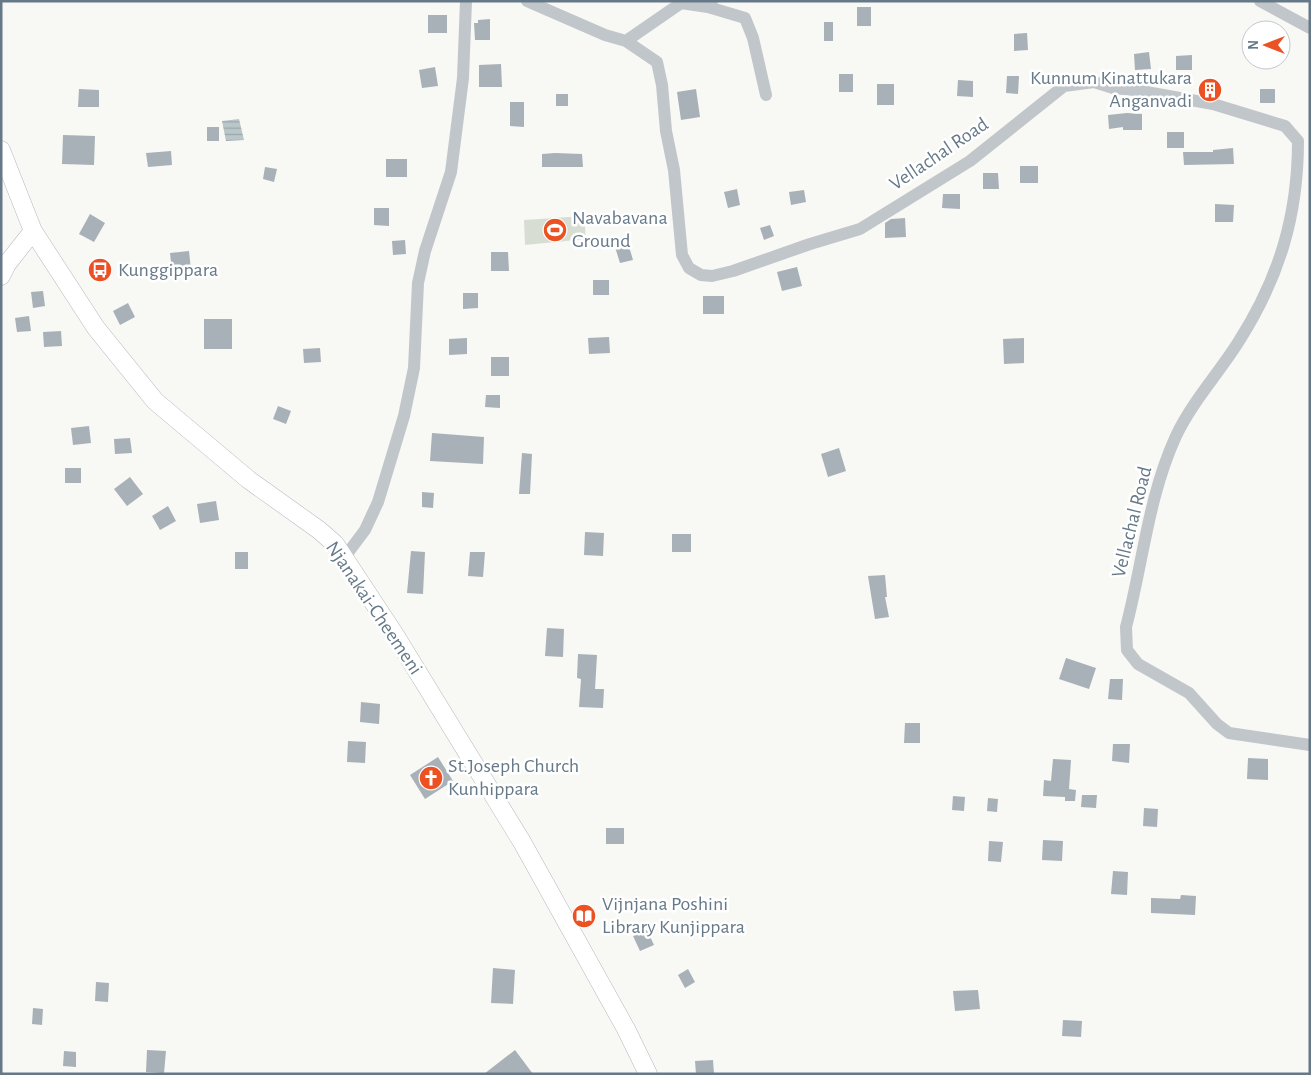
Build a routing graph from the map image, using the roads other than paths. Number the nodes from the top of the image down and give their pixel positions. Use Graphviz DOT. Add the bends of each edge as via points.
graph roads {
  1 [pos="466,1"];
  2 [pos="527,1"];
  3 [pos="1260,1"];
  4 [pos="710,4"];
  5 [pos="1310,28"];
  6 [pos="626,41"];
  7 [pos="766,95"];
  8 [pos="1,150"];
  9 [pos="33,231"];
  10 [pos="1,276"];
  11 [pos="344,558"];
  12 [pos="1310,745"];
  13 [pos="648,1074"];
  1 -- 11 [label="street" via="463,78 451,172 418,283 414,368 404,416 378,502 365,530"];
  2 -- 6 [label="street, Vellachal Road"];
  3 -- 5 [label="street"];
  4 -- 6 [label="street" via="681,3"];
  4 -- 7 [label="street" via="745,18"];
  6 -- 12 [label="street, Vellachal Road" via="657,62 674,170 682,255 689,268 701,275 733,271 860,229 970,161 1064,86 1094,82 1213,104 1285,126 1298,141 1298,173 1272,283 1243,334 1176,435 1157,485 1126,627 1127,650 1138,664 1189,692 1216,724 1229,733"];
  8 -- 9 [label="main road, Njanakai-Cheemeni"];
  9 -- 10 [label="main road"];
  9 -- 11 [label="main road, Njanakai-Cheemeni" via="96,328 155,401 248,480 319,530 335,544"];
  11 -- 13 [label="main road, Njanakai-Cheemeni" via="522,842"];
}
